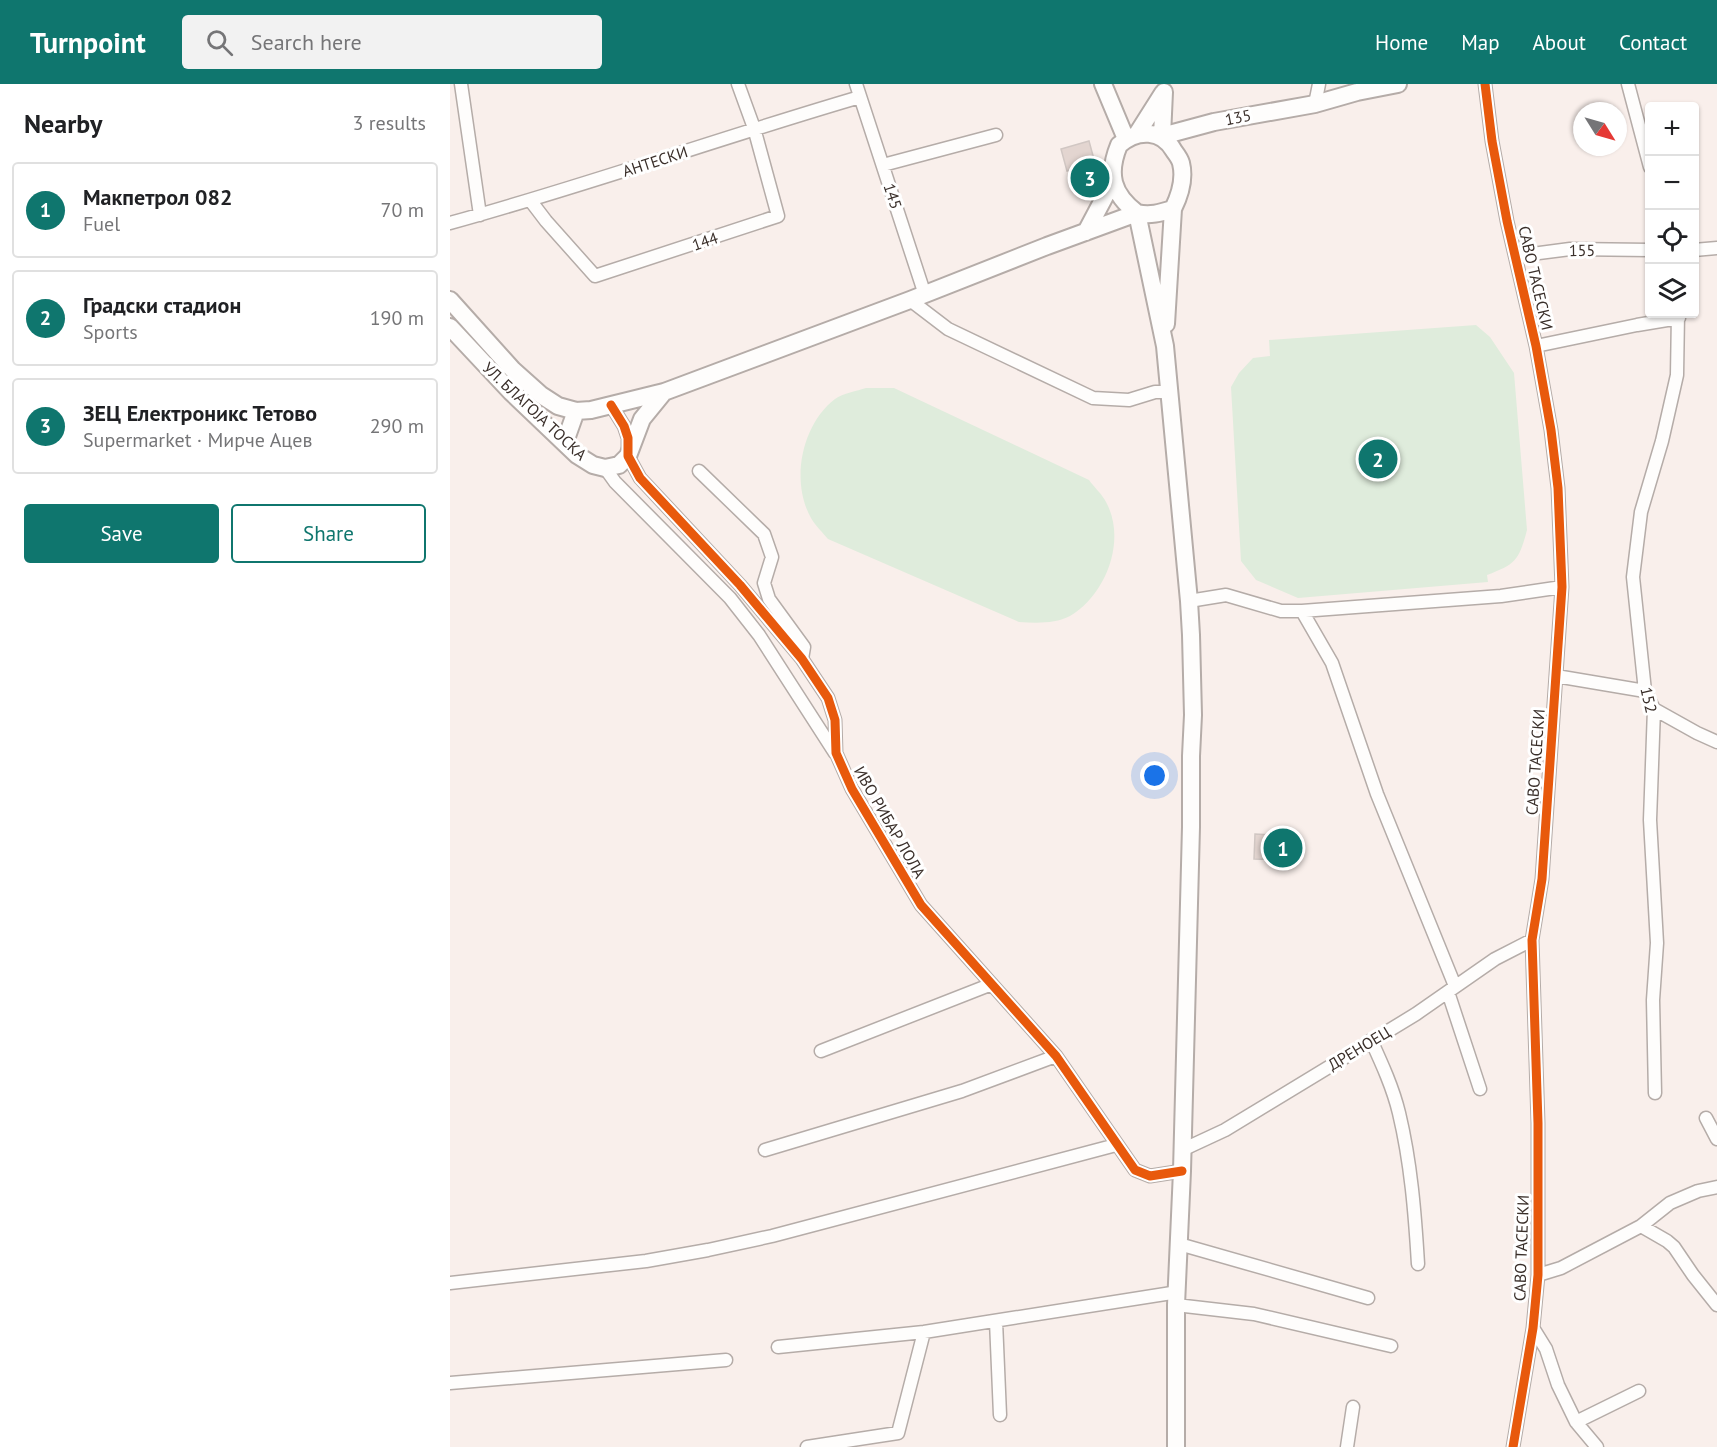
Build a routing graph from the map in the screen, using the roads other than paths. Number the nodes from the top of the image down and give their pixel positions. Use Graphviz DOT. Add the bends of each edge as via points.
graph roads {
  1 [pos="461,84"];
  2 [pos="738,84"];
  3 [pos="856,84"];
  4 [pos="1103,84"];
  5 [pos="1319,84"];
  6 [pos="1398,84"];
  7 [pos="1485,84"];
  8 [pos="1628,84"];
  9 [pos="1166,88"];
  10 [pos="860,97"];
  11 [pos="1315,104"];
  12 [pos="754,128"];
  13 [pos="996,135"];
  14 [pos="1162,136"];
  15 [pos="1131,137"];
  16 [pos="1647,156"];
  17 [pos="883,165"];
  18 [pos="1113,181"];
  19 [pos="530,200"];
  20 [pos="1173,209"];
  21 [pos="1137,213"];
  22 [pos="480,215"];
  23 [pos="450,223"];
  24 [pos="1086,232"];
  25 [pos="1717,248"];
  26 [pos="1645,250"];
  27 [pos="1699,250"];
  28 [pos="1516,256"];
  29 [pos="918,298"];
  30 [pos="450,300"];
  31 [pos="1669,318"];
  32 [pos="1679,318"];
  33 [pos="450,327"];
  34 [pos="1164,346"];
  35 [pos="1536,346"];
  36 [pos="664,392"];
  37 [pos="1169,392"];
  38 [pos="611,405"];
  39 [pos="576,411"];
  40 [pos="566,442"];
  41 [pos="628,456"];
  42 [pos="605,468"];
  43 [pos="699,471"];
  44 [pos="1562,587"];
  45 [pos="1190,601"];
  46 [pos="1302,611"];
  47 [pos="802,659"];
  48 [pos="1556,676"];
  49 [pos="1645,691"];
  50 [pos="1654,709"];
  51 [pos="1717,742"];
  52 [pos="836,753"];
  53 [pos="1533,940"];
  54 [pos="992,984"];
  55 [pos="1451,989"];
  56 [pos="1371,1040"];
  57 [pos="821,1051"];
  58 [pos="1056,1056"];
  59 [pos="1480,1089"];
  60 [pos="1655,1093"];
  61 [pos="1706,1118"];
  62 [pos="1717,1139"];
  63 [pos="1116,1145"];
  64 [pos="1182,1149"];
  65 [pos="765,1150"];
  66 [pos="1182,1171"];
  67 [pos="1717,1188"];
  68 [pos="1641,1226"];
  69 [pos="1179,1244"];
  70 [pos="1418,1264"];
  71 [pos="1538,1275"];
  72 [pos="450,1283"];
  73 [pos="1177,1298"];
  74 [pos="1368,1298"];
  75 [pos="1717,1305"];
  76 [pos="996,1321"];
  77 [pos="1533,1328"];
  78 [pos="924,1332"];
  79 [pos="1391,1346"];
  80 [pos="778,1347"];
  81 [pos="726,1360"];
  82 [pos="450,1383"];
  83 [pos="1639,1391"];
  84 [pos="1353,1407"];
  85 [pos="1000,1415"];
  86 [pos="1576,1422"];
  87 [pos="807,1447"];
  88 [pos="1176,1447"];
  89 [pos="1347,1447"];
  90 [pos="1513,1447"];
  91 [pos="1596,1447"];
  1 -- 22 [label="street"];
  2 -- 12 [label="street, 144"];
  3 -- 10 [label="street, 145"];
  4 -- 15 [label="main road"];
  5 -- 11 [label="street"];
  6 -- 11 [label="main road, 135"];
  7 -- 28 [label="street, САВО ТАСЕСКИ" via="1492,141"];
  8 -- 16 [label="street"];
  9 -- 14 [label="main road"];
  9 -- 15 [label="main road"];
  10 -- 12 [label="street, АНТЕСКИ"];
  10 -- 17 [label="street, 145"];
  11 -- 14 [label="main road, 135" via="1214,122"];
  12 -- 19 [label="street, АНТЕСКИ"];
  12 -- 19 [label="street, 144" via="778,216 661,255 595,276"];
  13 -- 17 [label="street"];
  14 -- 15 [label="main road" via="1151,133"];
  14 -- 20 [label="main road" via="1181,163 1182,185"];
  15 -- 18 [label="main road" via="1119,145 1113,158"];
  17 -- 29 [label="street, 145"];
  18 -- 21 [label="main road" via="1122,201"];
  18 -- 24 [label="main road"];
  19 -- 22 [label="street, АНТЕСКИ"];
  20 -- 21 [label="main road" via="1156,214"];
  20 -- 34 [label="main road"];
  21 -- 24 [label="main road"];
  21 -- 34 [label="main road"];
  22 -- 23 [label="street, АНТЕСКИ"];
  24 -- 29 [label="main road"];
  25 -- 27 [label="street"];
  26 -- 28 [label="street, 155" via="1570,249"];
  28 -- 35 [label="street, САВО ТАСЕСКИ"];
  29 -- 36 [label="main road"];
  29 -- 37 [label="street" via="948,329 1093,398 1129,400"];
  30 -- 39 [label="main road" via="513,370 558,406"];
  31 -- 35 [label="street"];
  32 -- 49 [label="street, 152" via="1677,375 1641,512 1633,577"];
  33 -- 40 [label="main road, УЛ. БЛАГОЈА ТОСКА" via="511,392"];
  34 -- 37 [label="main road"];
  35 -- 44 [label="street, САВО ТАСЕСКИ" via="1557,476"];
  36 -- 38 [label="main road"];
  36 -- 41 [label="main road" via="642,419"];
  37 -- 45 [label="main road"];
  38 -- 39 [label="main road"];
  38 -- 41 [label="street, ИВО РИБАР ЛОЛА" via="628,438"];
  39 -- 40 [label="main road"];
  40 -- 42 [label="main road, УЛ. БЛАГОЈА ТОСКА" via="578,455"];
  41 -- 42 [label="main road, УЛ. БЛАГОЈА ТОСКА" via="619,465"];
  41 -- 47 [label="street, ИВО РИБАР ЛОЛА" via="640,478 740,585"];
  42 -- 52 [label="street" via="730,598 759,635"];
  43 -- 47 [label="street" via="764,534 772,557 764,583 769,599 804,647"];
  44 -- 46 [label="street" via="1501,596"];
  44 -- 48 [label="street, САВО ТАСЕСКИ"];
  45 -- 46 [label="street" via="1226,595 1281,611"];
  45 -- 64 [label="main road" via="1193,715"];
  46 -- 55 [label="street" via="1332,663"];
  47 -- 52 [label="street, ИВО РИБАР ЛОЛА" via="828,698 835,720"];
  48 -- 49 [label="street"];
  48 -- 53 [label="street, САВО ТАСЕСКИ" via="1542,879"];
  49 -- 50 [label="street, 152"];
  50 -- 51 [label="street"];
  50 -- 60 [label="street, 152" via="1650,820 1657,943 1653,1000"];
  52 -- 54 [label="street, ИВО РИБАР ЛОЛА" via="858,799 921,905"];
  53 -- 55 [label="street, ДРЕНОЕЦ" via="1495,958"];
  53 -- 71 [label="street, САВО ТАСЕСКИ"];
  54 -- 57 [label="street"];
  54 -- 58 [label="street, ИВО РИБАР ЛОЛА"];
  55 -- 56 [label="street, ДРЕНОЕЦ"];
  55 -- 59 [label="street"];
  56 -- 64 [label="street, ДРЕНОЕЦ" via="1225,1130"];
  56 -- 70 [label="street" via="1399,1112 1414,1200"];
  58 -- 63 [label="street, ИВО РИБАР ЛОЛА"];
  58 -- 65 [label="street" via="962,1091"];
  61 -- 62 [label="street"];
  63 -- 66 [label="street, ИВО РИБАР ЛОЛА" via="1135,1170 1150,1176"];
  63 -- 72 [label="street" via="708,1250 646,1261"];
  64 -- 66 [label="main road"];
  66 -- 69 [label="main road"];
  67 -- 68 [label="street" via="1670,1203"];
  68 -- 71 [label="street" via="1562,1268"];
  68 -- 75 [label="street" via="1674,1247"];
  69 -- 73 [label="main road"];
  69 -- 74 [label="street"];
  71 -- 77 [label="street, САВО ТАСЕСКИ"];
  73 -- 76 [label="street"];
  73 -- 79 [label="street"];
  73 -- 88 [label="main road"];
  76 -- 78 [label="street"];
  76 -- 85 [label="street"];
  77 -- 86 [label="street" via="1546,1348"];
  77 -- 90 [label="street, САВО ТАСЕСКИ"];
  78 -- 80 [label="street"];
  78 -- 87 [label="street" via="898,1433"];
  81 -- 82 [label="street"];
  83 -- 86 [label="street"];
  84 -- 89 [label="street"];
  86 -- 91 [label="street"];
}
